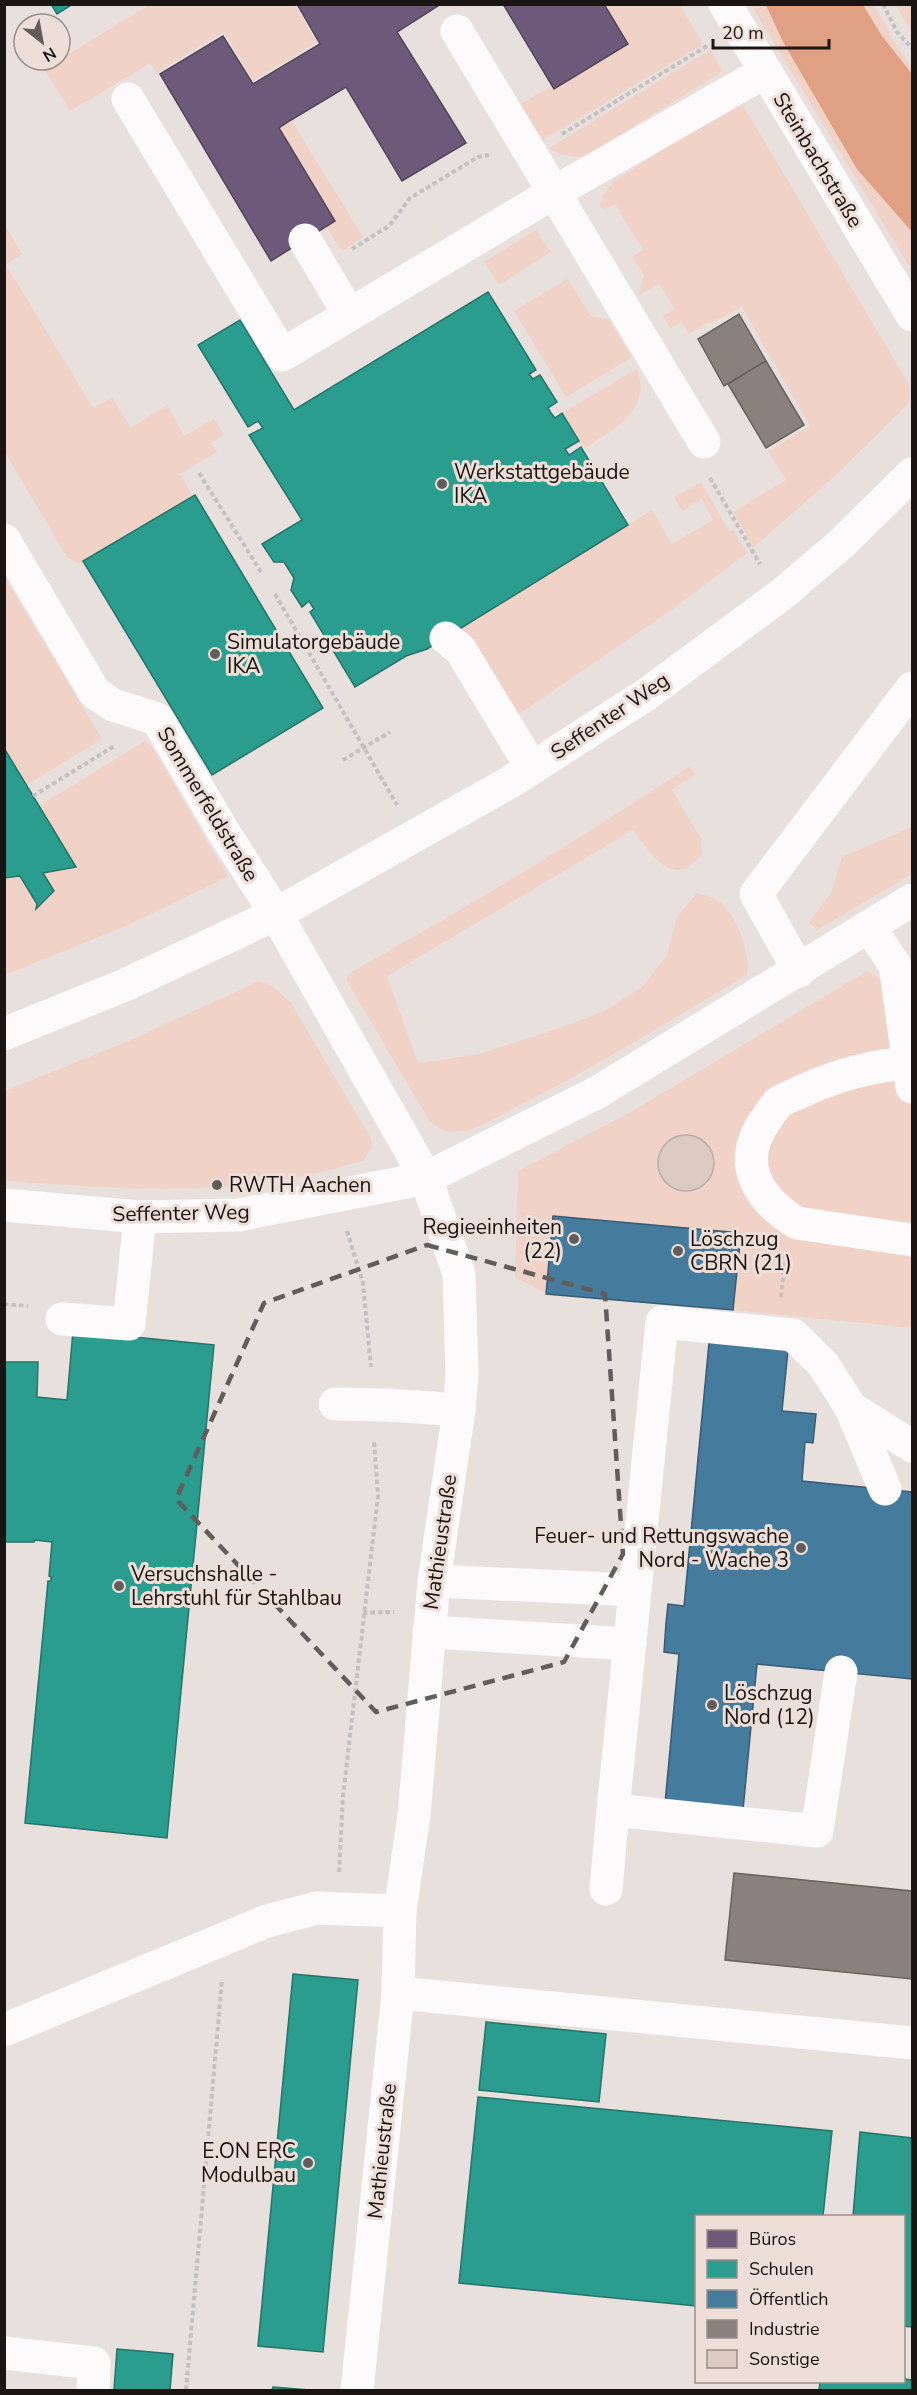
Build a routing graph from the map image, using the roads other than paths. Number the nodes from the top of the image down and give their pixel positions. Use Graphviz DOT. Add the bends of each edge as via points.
graph roads {
  1 [pos="725,4"];
  2 [pos="457,31"];
  3 [pos="765,72"];
  4 [pos="128,99"];
  5 [pos="553,193"];
  6 [pos="305,240"];
  7 [pos="349,314"];
  8 [pos="912,315"];
  9 [pos="705,456"];
  10 [pos="912,474"];
  11 [pos="4,540"];
  12 [pos="446,638"];
  13 [pos="912,688"];
  14 [pos="532,768"];
  15 [pos="912,900"];
  16 [pos="276,914"];
  17 [pos="869,927"];
  18 [pos="799,971"];
  19 [pos="4,1035"];
  20 [pos="911,1071"];
  21 [pos="426,1178"];
  22 [pos="4,1205"];
  23 [pos="140,1217"];
  24 [pos="912,1240"];
  25 [pos="62,1319"];
  26 [pos="335,1404"];
  27 [pos="851,1408"];
  28 [pos="459,1410"];
  29 [pos="912,1446"];
  30 [pos="885,1489"];
  31 [pos="434,1581"];
  32 [pos="635,1590"];
  33 [pos="429,1632"];
  34 [pos="630,1644"];
  35 [pos="841,1672"];
  36 [pos="613,1810"];
  37 [pos="606,1889"];
  38 [pos="400,1911"];
  39 [pos="398,1993"];
  40 [pos="4,2030"];
  41 [pos="912,2043"];
  42 [pos="4,2353"];
  43 [pos="93,2391"];
  44 [pos="357,2391"];
  1 -- 3 [label="street, Steinbachstraße"];
  2 -- 5 [label="street"];
  3 -- 5 [label="street"];
  3 -- 8 [label="street, Steinbachstraße"];
  4 -- 7 [label="street" via="282,355"];
  5 -- 7 [label="street"];
  5 -- 9 [label="street"];
  6 -- 7 [label="street"];
  10 -- 14 [label="street, Seffenter Weg" via="841,544 781,595 647,694"];
  11 -- 16 [label="street, Sommerfeldstraße" via="95,693 113,705 157,719"];
  12 -- 14 [label="street" via="460,649"];
  13 -- 18 [label="street" via="756,894"];
  14 -- 16 [label="street, Seffenter Weg"];
  15 -- 17 [label="street, Seffenter Weg"];
  16 -- 19 [label="street, Seffenter Weg" via="125,985"];
  16 -- 21 [label="street"];
  17 -- 18 [label="street, Seffenter Weg"];
  17 -- 20 [label="street" via="895,965"];
  18 -- 21 [label="street, Seffenter Weg" via="598,1092"];
  20 -- 24 [label="street" via="864,1070 825,1080 778,1103 759,1129 751,1149 752,1169 763,1194 797,1223"];
  21 -- 23 [label="street, Seffenter Weg" via="239,1215"];
  21 -- 28 [label="street, Mathieustraße" via="459,1274"];
  22 -- 23 [label="street, Seffenter Weg"];
  23 -- 25 [label="street" via="129,1324"];
  26 -- 28 [label="street"];
  27 -- 29 [label="street"];
  27 -- 30 [label="street"];
  27 -- 32 [label="street" via="823,1364 793,1335 662,1322"];
  28 -- 31 [label="street, Mathieustraße"];
  31 -- 32 [label="street"];
  31 -- 33 [label="street, Mathieustraße"];
  32 -- 34 [label="street"];
  33 -- 34 [label="street"];
  33 -- 38 [label="street, Mathieustraße" via="414,1815"];
  34 -- 36 [label="street"];
  35 -- 36 [label="street" via="817,1831"];
  36 -- 37 [label="street"];
  38 -- 39 [label="street, Mathieustraße"];
  38 -- 40 [label="street" via="317,1908 267,1921"];
  39 -- 41 [label="street"];
  39 -- 44 [label="street, Mathieustraße"];
  42 -- 43 [label="street" via="94,2363"];
}
